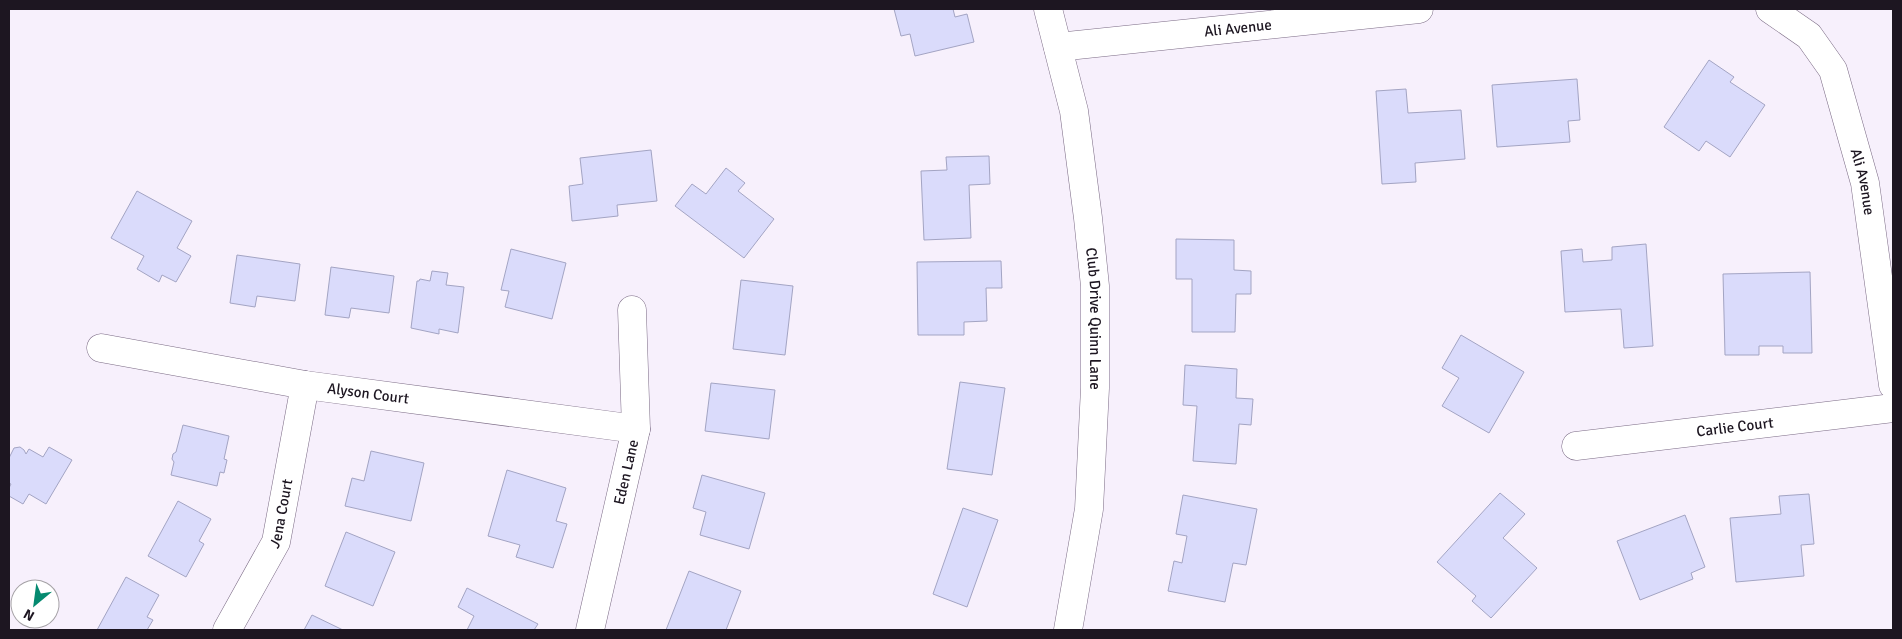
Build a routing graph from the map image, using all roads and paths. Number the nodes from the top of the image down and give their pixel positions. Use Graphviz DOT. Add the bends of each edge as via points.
graph roads {
  1 [pos="1048,9"];
  2 [pos="1418,9"];
  3 [pos="1770,9"];
  4 [pos="1058,47"];
  5 [pos="632,310"];
  6 [pos="101,348"];
  7 [pos="305,386"];
  8 [pos="1893,386"];
  9 [pos="1893,408"];
  10 [pos="636,429"];
  11 [pos="1576,446"];
  12 [pos="227,630"];
  13 [pos="590,630"];
  14 [pos="1068,630"];
  1 -- 4 [label="street, Club Drive Quinn Lane"];
  2 -- 4 [label="street, Ali Avenue"];
  3 -- 8 [label="street, Ali Avenue" via="1809,36 1833,70 1865,182"];
  4 -- 14 [label="street, Club Drive Quinn Lane" via="1074,111 1095,286 1095,388 1089,509"];
  5 -- 10 [label="street, Eden Lane"];
  6 -- 7 [label="street, Alyson Court"];
  7 -- 10 [label="street, Alyson Court"];
  7 -- 12 [label="street, Jena Court" via="276,542"];
  9 -- 11 [label="street, Carlie Court"];
  10 -- 13 [label="street, Eden Lane"];
}
